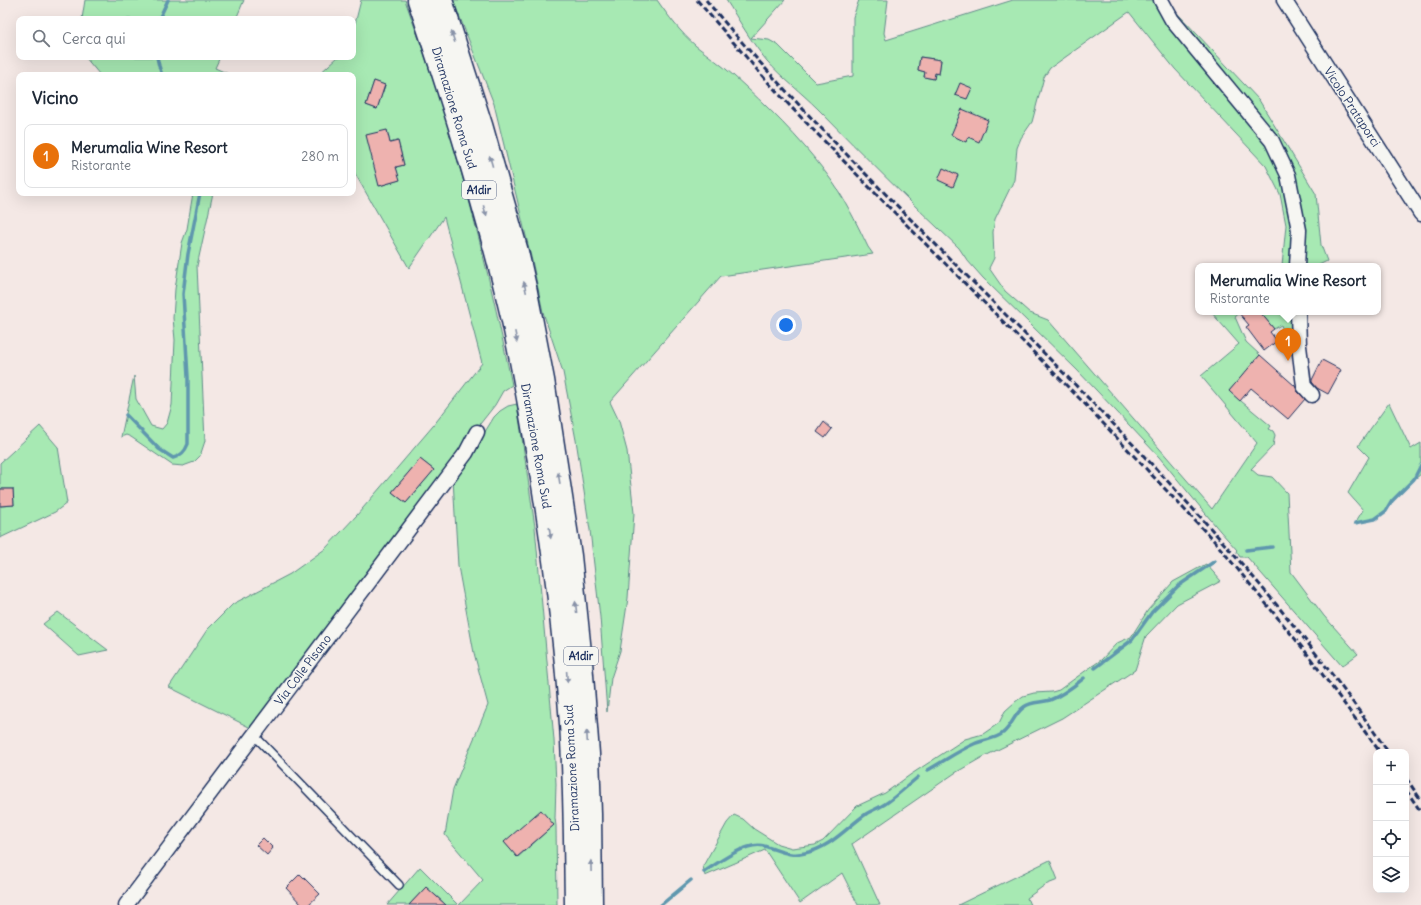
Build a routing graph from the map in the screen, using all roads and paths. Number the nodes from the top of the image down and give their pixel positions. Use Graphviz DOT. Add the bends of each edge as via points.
graph roads {
  1 [pos="419,0"];
  2 [pos="441,0"];
  3 [pos="1161,0"];
  4 [pos="1284,0"];
  5 [pos="1421,214"];
  6 [pos="1297,263"];
  7 [pos="1298,315"];
  8 [pos="534,382"];
  9 [pos="1312,395"];
  10 [pos="539,410"];
  11 [pos="477,432"];
  12 [pos="254,735"];
  13 [pos="399,885"];
  14 [pos="126,905"];
  15 [pos="576,905"];
  16 [pos="592,905"];
  1 -- 8 [label="highway, Diramazione Roma Sud / A1dir, one-way" via="448,87 510,311"];
  8 -- 2 [label="highway, Diramazione Roma Sud / A1dir, one-way" via="526,292 481,125"];
  3 -- 6 [label="street" via="1172,20 1272,141 1288,175 1299,230"];
  4 -- 5 [label="street, Vicolo Prataporci"];
  7 -- 9 [label="street" via="1304,386"];
  8 -- 10 [label="highway, Diramazione Roma Sud / A1dir"];
  10 -- 15 [label="highway, Diramazione Roma Sud / A1dir, one-way" via="565,658 574,784"];
  16 -- 10 [label="highway, Diramazione Roma Sud / A1dir, one-way" via="588,754 569,549"];
  11 -- 12 [label="street, Via Colle Pisano" via="466,453"];
  12 -- 13 [label="lane"];
  12 -- 14 [label="street, Via Colle Pisano"];
}
